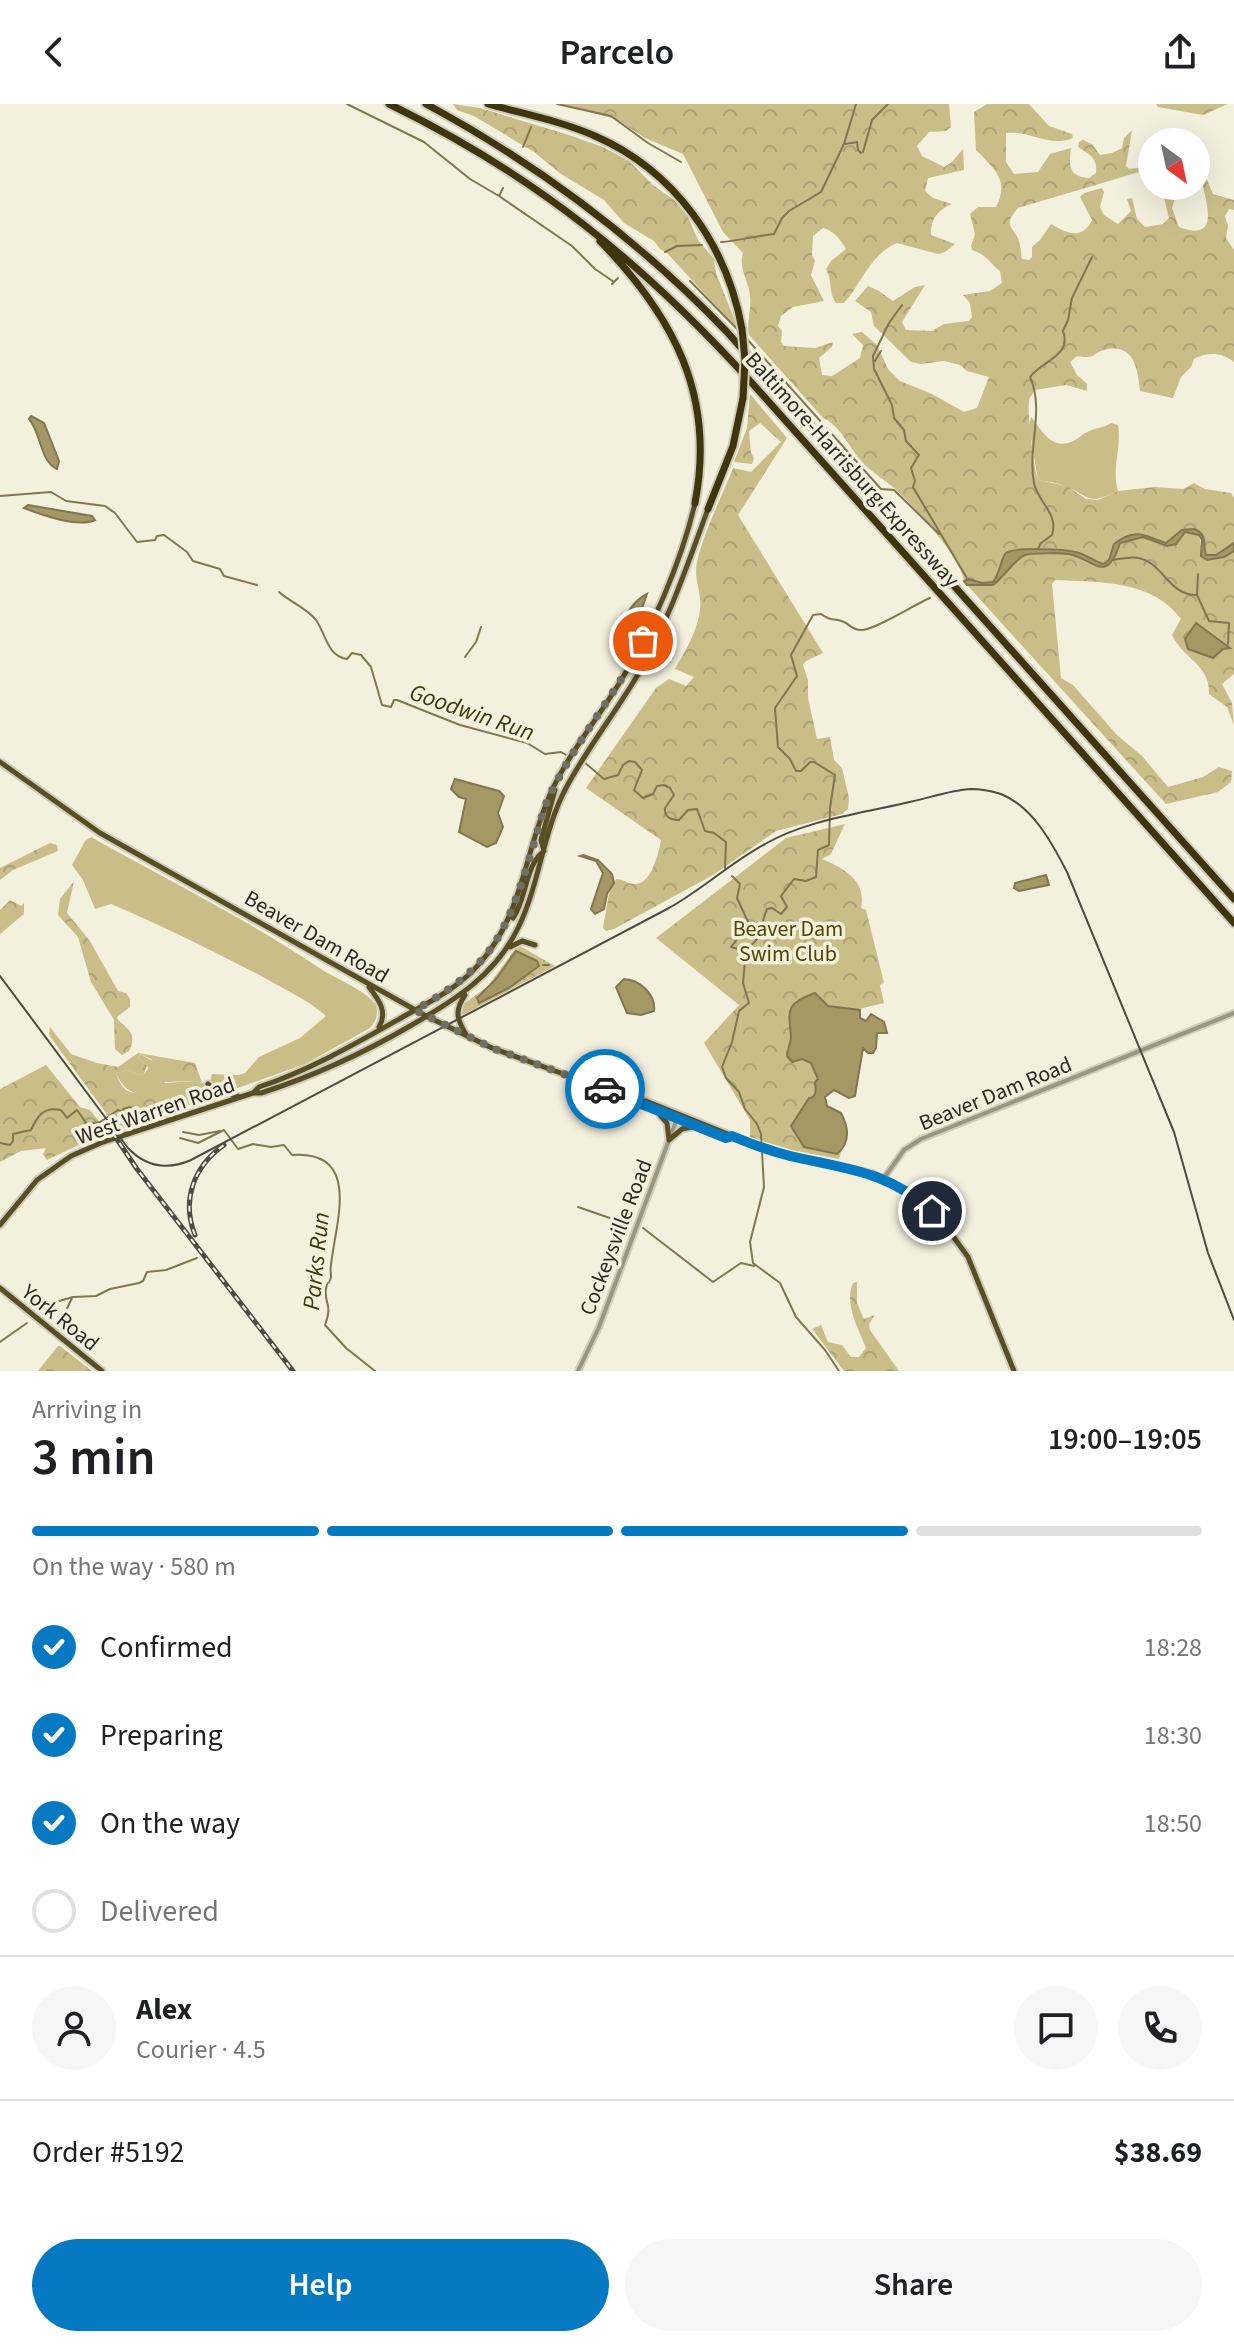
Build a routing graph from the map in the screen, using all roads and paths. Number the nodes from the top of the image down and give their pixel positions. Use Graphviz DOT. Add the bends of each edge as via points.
graph roads {
  1 [pos="389,104"];
  2 [pos="426,104"];
  3 [pos="488,104"];
  4 [pos="579,219"];
  5 [pos="695,503"];
  6 [pos="708,509"];
  7 [pos="0,762"];
  8 [pos="561,774"];
  9 [pos="544,851"];
  10 [pos="1234,899"];
  11 [pos="1234,923"];
  12 [pos="501,935"];
  13 [pos="535,945"];
  14 [pos="506,950"];
  15 [pos="367,983"];
  16 [pos="468,991"];
  17 [pos="415,1010"];
  18 [pos="1234,1013"];
  19 [pos="426,1016"];
  20 [pos="373,1034"];
  21 [pos="467,1037"];
  22 [pos="208,1084"];
  23 [pos="253,1093"];
  24 [pos="241,1097"];
  25 [pos="638,1101"];
  26 [pos="653,1109"];
  27 [pos="678,1116"];
  28 [pos="701,1129"];
  29 [pos="732,1136"];
  30 [pos="669,1140"];
  31 [pos="884,1178"];
  32 [pos="0,1225"];
  33 [pos="0,1288"];
  34 [pos="102,1371"];
  35 [pos="578,1371"];
  36 [pos="1014,1371"];
  1 -- 4 [label="highway, Baltimore-Harrisburg Expressway" via="482,154"];
  2 -- 10 [label="highway, Baltimore-Harrisburg Expressway" via="561,186 637,245 705,309"];
  3 -- 6 [label="highway, bridge" via="596,136 622,150 685,203 714,245 742,329 745,372 733,446"];
  4 -- 5 [label="highway" via="649,295 683,358 699,422"];
  4 -- 11 [label="highway, Baltimore-Harrisburg Expressway" via="649,277 715,343"];
  5 -- 8 [label="main road, West Warren Road" via="643,641"];
  6 -- 9 [label="main road, West Warren Road" via="652,647 558,804"];
  7 -- 15 [label="main road, Beaver Dam Road" via="100,833"];
  8 -- 9 [label="main road" via="541,840"];
  8 -- 12 [label="main road, West Warren Road" via="547,800 515,907"];
  9 -- 12 [label="main road" via="534,861 519,910"];
  9 -- 14 [label="main road, West Warren Road" via="524,916"];
  12 -- 17 [label="main road, West Warren Road" via="469,974"];
  13 -- 14 [label="main road" via="522,941"];
  14 -- 16 [label="main road, West Warren Road"];
  15 -- 17 [label="main road, Beaver Dam Road"];
  15 -- 20 [label="main road" via="383,1012"];
  16 -- 19 [label="main road, West Warren Road"];
  16 -- 21 [label="main road" via="457,1016"];
  17 -- 19 [label="main road, Beaver Dam Road"];
  17 -- 20 [label="main road, West Warren Road"];
  18 -- 31 [label="street, Beaver Dam Road" via="921,1139 899,1155"];
  19 -- 21 [label="main road, Beaver Dam Road"];
  19 -- 23 [label="main road, West Warren Road" via="321,1072"];
  20 -- 23 [label="main road, West Warren Road"];
  21 -- 25 [label="main road, Beaver Dam Road"];
  22 -- 24 [label="main road"];
  23 -- 24 [label="main road, West Warren Road"];
  24 -- 32 [label="main road, West Warren Road" via="71,1156 37,1180"];
  25 -- 26 [label="main road, Beaver Dam Road"];
  25 -- 27 [label="main road, Beaver Dam Road"];
  26 -- 27 [label="main road, Beaver Dam Road"];
  26 -- 30 [label="main road" via="665,1121"];
  27 -- 28 [label="main road, Beaver Dam Road"];
  27 -- 29 [label="main road, Beaver Dam Road"];
  27 -- 30 [label="street, Cockeysville Road"];
  28 -- 29 [label="main road, Beaver Dam Road"];
  28 -- 30 [label="main road" via="686,1128"];
  29 -- 31 [label="main road, Beaver Dam Road" via="770,1151"];
  30 -- 35 [label="street, Cockeysville Road"];
  31 -- 36 [label="main road" via="924,1203 957,1240"];
  33 -- 34 [label="main road, York Road"];
}
